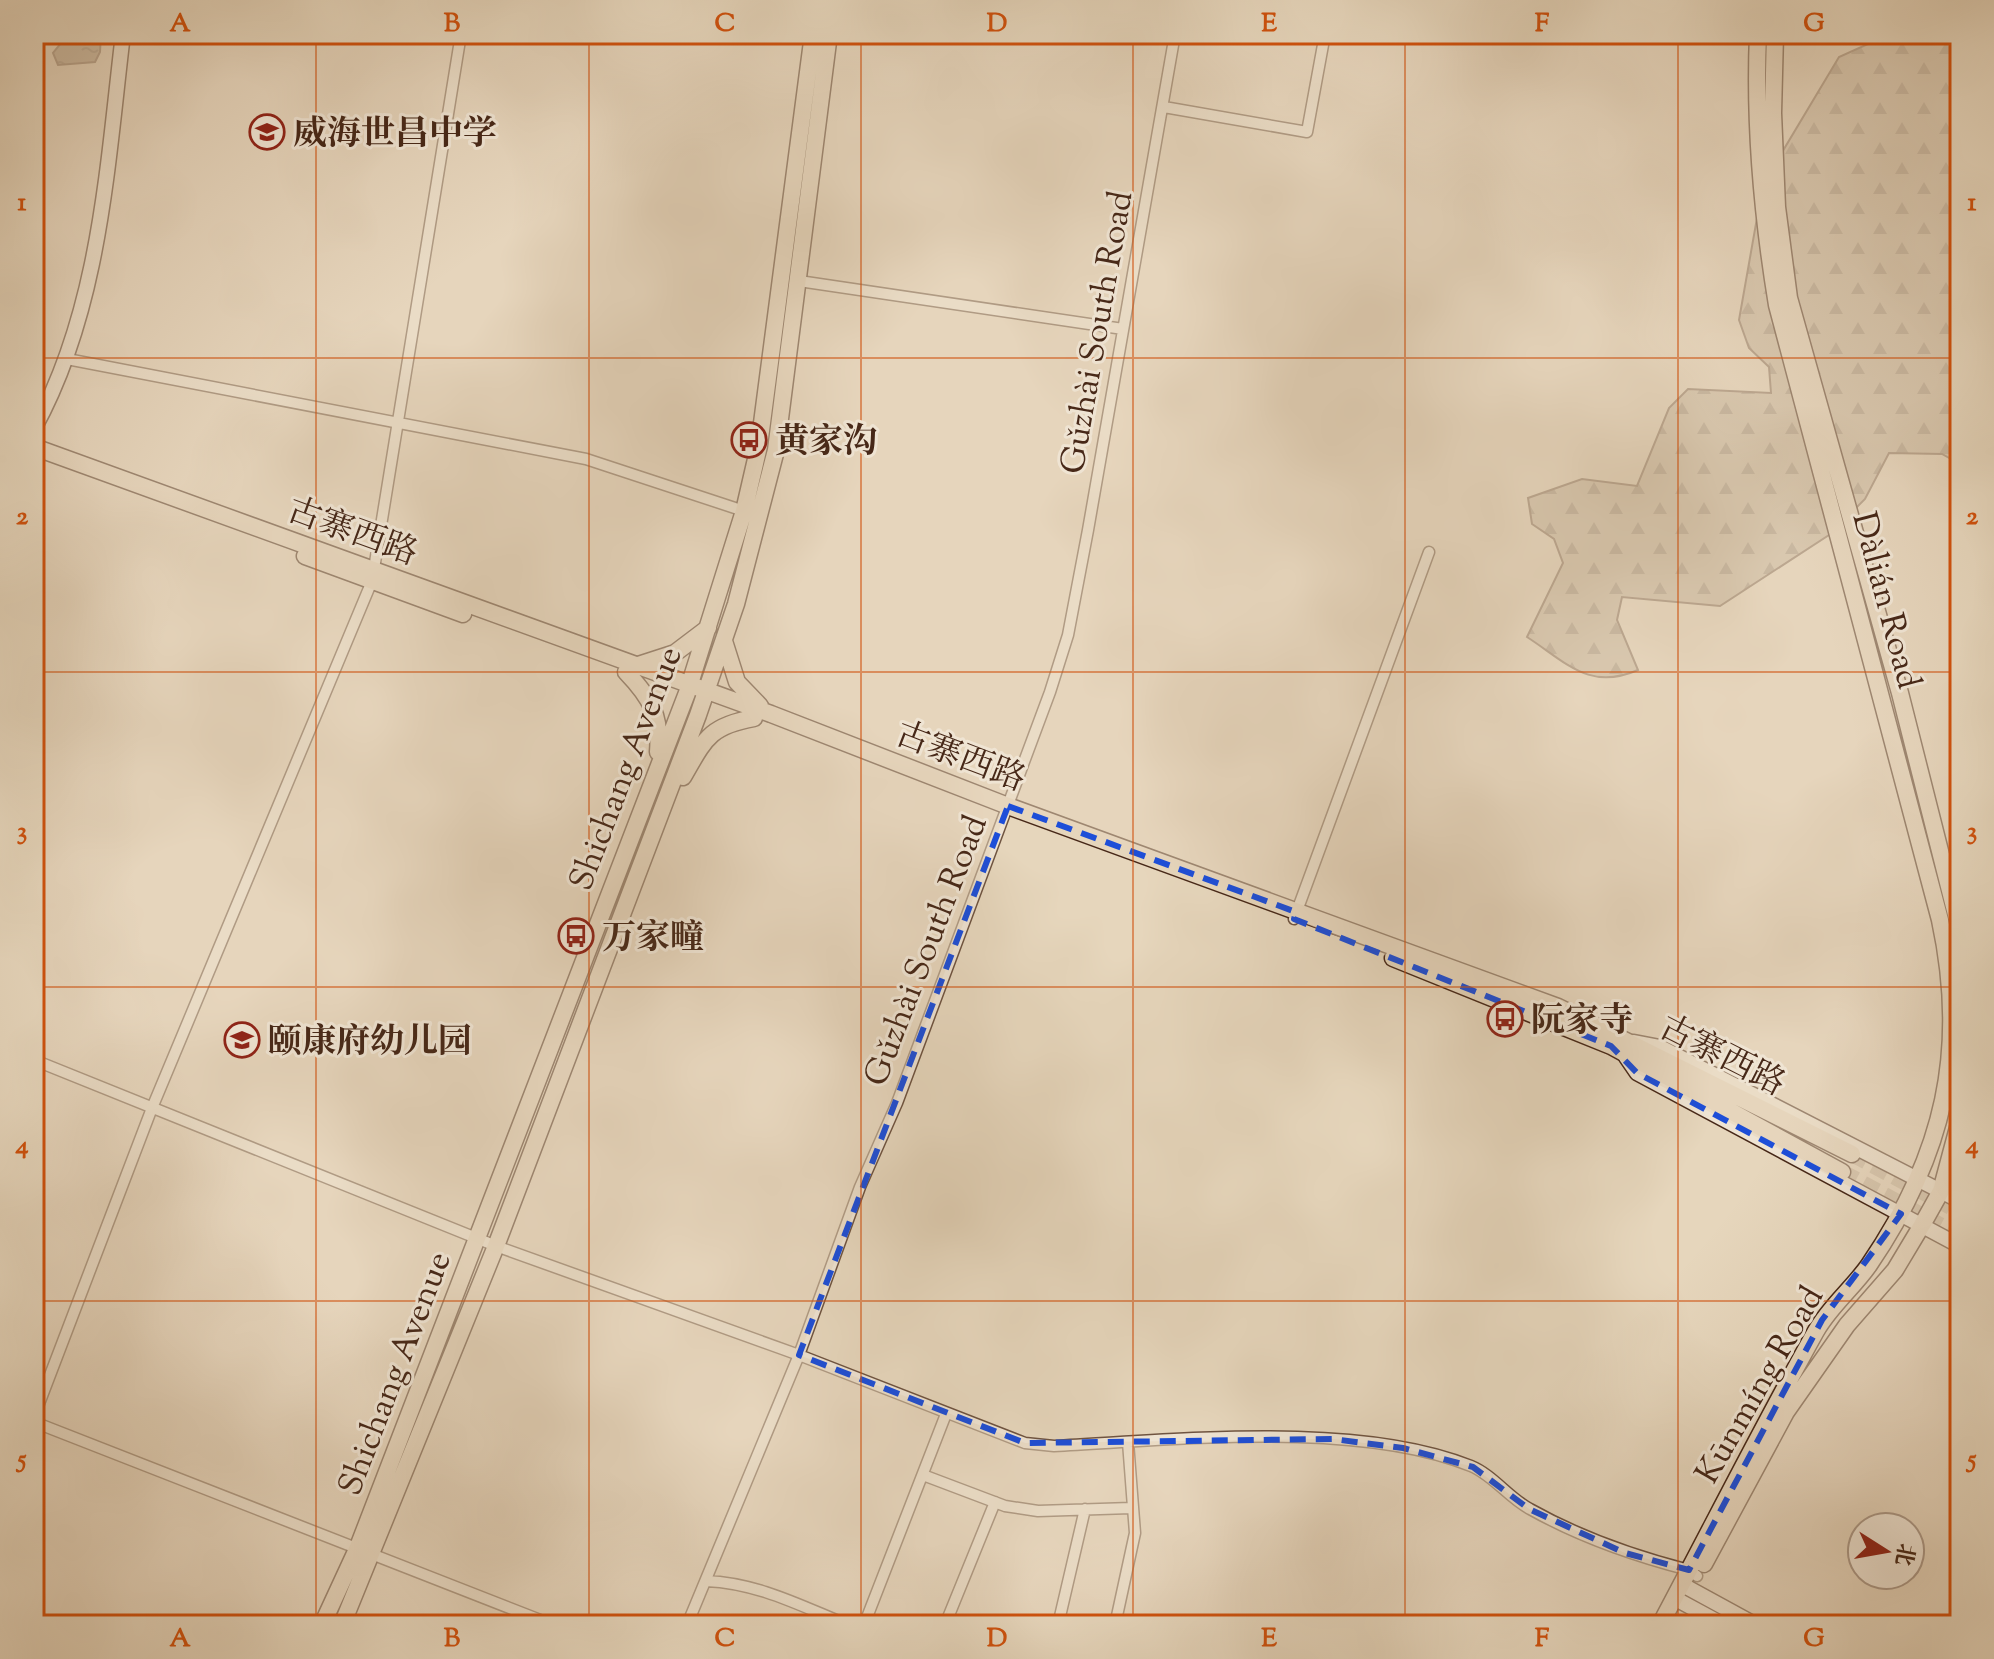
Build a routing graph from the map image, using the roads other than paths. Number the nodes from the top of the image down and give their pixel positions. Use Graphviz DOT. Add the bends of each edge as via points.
graph roads {
  1 [pos="123,34"];
  2 [pos="461,34"];
  3 [pos="813,34"];
  4 [pos="829,34"];
  5 [pos="1175,34"];
  6 [pos="1325,34"];
  7 [pos="1758,34"];
  8 [pos="1775,34"];
  9 [pos="1164,107"];
  10 [pos="799,281"];
  11 [pos="1123,329"];
  12 [pos="67,359"];
  13 [pos="397,423"];
  14 [pos="34,429"];
  15 [pos="34,447"];
  16 [pos="34,455"];
  17 [pos="744,511"];
  18 [pos="1429,552"];
  19 [pos="373,575"];
  20 [pos="709,627"];
  21 [pos="724,640"];
  22 [pos="631,669"];
  23 [pos="688,689"];
  24 [pos="705,695"];
  25 [pos="771,714"];
  26 [pos="754,718"];
  27 [pos="656,772"];
  28 [pos="665,800"];
  29 [pos="1007,808"];
  30 [pos="1295,916"];
  31 [pos="1960,930"];
  32 [pos="1629,1049"];
  33 [pos="34,1060"];
  34 [pos="152,1108"];
  35 [pos="1960,1120"];
  36 [pos="1852,1154"];
  37 [pos="1842,1172"];
  38 [pos="1918,1178"];
  39 [pos="1941,1191"];
  40 [pos="1960,1201"];
  41 [pos="1901,1214"];
  42 [pos="1922,1225"];
  43 [pos="476,1238"];
  44 [pos="496,1246"];
  45 [pos="1960,1246"];
  46 [pos="799,1355"];
  47 [pos="946,1414"];
  48 [pos="34,1419"];
  49 [pos="1128,1442"];
  50 [pos="923,1475"];
  51 [pos="995,1502"];
  52 [pos="1131,1508"];
  53 [pos="1085,1509"];
  54 [pos="358,1547"];
  55 [pos="374,1552"];
  56 [pos="706,1581"];
  57 [pos="1686,1587"];
  58 [pos="322,1625"];
  59 [pos="342,1625"];
  60 [pos="553,1625"];
  61 [pos="687,1625"];
  62 [pos="848,1625"];
  63 [pos="864,1625"];
  64 [pos="945,1625"];
  65 [pos="1058,1625"];
  66 [pos="1115,1625"];
  67 [pos="1660,1625"];
  68 [pos="1671,1625"];
  69 [pos="1724,1625"];
  70 [pos="1756,1625"];
  1 -- 12 [label="main road" via="102,206"];
  2 -- 13 [label="street"];
  3 -- 17 [label="main road, Shichang Avenue" via="771,378"];
  4 -- 10 [label="main road, Shichang Avenue"];
  5 -- 9 [label="street, Gǔzhài South Road"];
  6 -- 9 [label="street" via="1307,132"];
  7 -- 38 [label="main road, Dàlián Road" via="1755,116 1762,216 1777,305 1947,950 1952,1022 1943,1111"];
  8 -- 31 [label="main road, Dàlián Road" via="1777,207 1789,298"];
  9 -- 11 [label="street, Gǔzhài South Road"];
  10 -- 11 [label="street"];
  10 -- 21 [label="main road, Shichang Avenue" via="776,450"];
  11 -- 29 [label="street, Gǔzhài South Road" via="1068,635"];
  12 -- 13 [label="street"];
  12 -- 14 [label="main road"];
  13 -- 17 [label="street" via="586,459"];
  13 -- 19 [label="street"];
  15 -- 19 [label="main road, 古寨西路"];
  16 -- 19 [label="main road, 古寨西路"];
  17 -- 20 [label="main road, Shichang Avenue"];
  18 -- 30 [label="street"];
  19 -- 22 [label="main road, 古寨西路"];
  19 -- 34 [label="street"];
  20 -- 22 [label="main road" via="675,653"];
  20 -- 23 [label="main road, Shichang Avenue"];
  21 -- 24 [label="main road, Shichang Avenue"];
  21 -- 25 [label="main road" via="737,682"];
  22 -- 23 [label="main road, 古寨西路"];
  22 -- 27 [label="main road" via="655,707 660,729"];
  23 -- 24 [label="main road, 古寨西路"];
  23 -- 27 [label="main road, Shichang Avenue"];
  24 -- 25 [label="main road, 古寨西路"];
  24 -- 26 [label="main road, 古寨西路"];
  24 -- 28 [label="main road, Shichang Avenue"];
  25 -- 29 [label="main road, 古寨西路"];
  26 -- 28 [label="main road" via="708,735"];
  26 -- 29 [label="main road, 古寨西路"];
  27 -- 43 [label="main road, Shichang Avenue"];
  28 -- 44 [label="main road, Shichang Avenue"];
  29 -- 30 [label="main road, 古寨西路"];
  29 -- 46 [label="street, Gǔzhài South Road"];
  30 -- 32 [label="main road, 古寨西路"];
  32 -- 36 [label="main road, 古寨西路"];
  32 -- 37 [label="main road, 古寨西路"];
  32 -- 38 [label="main road" via="1660,1047"];
  32 -- 41 [label="main road" via="1637,1073"];
  33 -- 34 [label="street"];
  34 -- 43 [label="street"];
  34 -- 48 [label="street"];
  35 -- 39 [label="main road"];
  38 -- 39 [label="main road"];
  38 -- 41 [label="main road, Kūnmíng Road"];
  39 -- 40 [label="main road"];
  39 -- 42 [label="main road, Kūnmíng Road"];
  41 -- 42 [label="main road"];
  41 -- 57 [label="main road, Kūnmíng Road" via="1868,1267 1822,1320 1752,1444"];
  42 -- 45 [label="main road"];
  42 -- 57 [label="main road, Kūnmíng Road" via="1895,1270 1847,1325 1786,1412"];
  43 -- 44 [label="street"];
  43 -- 54 [label="main road, Shichang Avenue"];
  44 -- 46 [label="street"];
  44 -- 55 [label="main road, Shichang Avenue"];
  46 -- 47 [label="street"];
  46 -- 56 [label="street, Gǔzhài South Road"];
  47 -- 49 [label="street" via="1025,1443"];
  47 -- 50 [label="street"];
  48 -- 54 [label="street"];
  49 -- 52 [label="street"];
  49 -- 57 [label="street" via="1333,1439 1403,1448 1473,1467 1529,1509"];
  50 -- 51 [label="street"];
  50 -- 63 [label="street"];
  51 -- 53 [label="street" via="1038,1511"];
  51 -- 64 [label="street"];
  52 -- 53 [label="street"];
  52 -- 66 [label="street" via="1135,1533"];
  53 -- 65 [label="street"];
  54 -- 55 [label="street"];
  54 -- 58 [label="main road, Shichang Avenue"];
  55 -- 59 [label="main road, Shichang Avenue"];
  55 -- 60 [label="street"];
  56 -- 61 [label="street, Gǔzhài South Road"];
  56 -- 62 [label="street" via="762,1589"];
  57 -- 67 [label="main road, Kūnmíng Road"];
  57 -- 68 [label="main road, Kūnmíng Road"];
  57 -- 69 [label="main road"];
  57 -- 70 [label="main road"];
}
